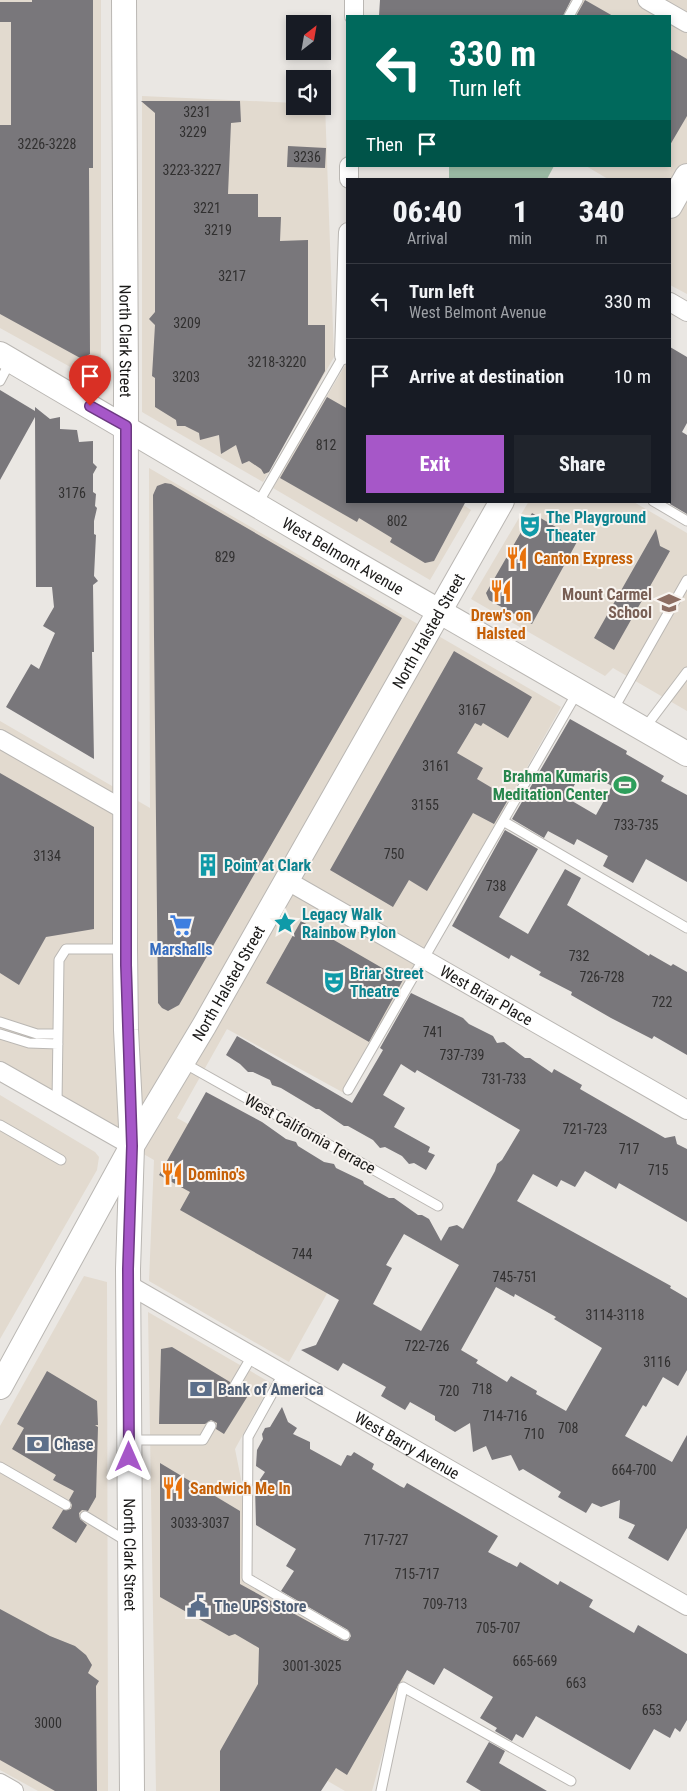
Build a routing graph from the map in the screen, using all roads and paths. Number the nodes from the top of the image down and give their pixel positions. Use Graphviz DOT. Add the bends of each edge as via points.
graph roads {
  1 [pos="124,0"];
  2 [pos="354,0"];
  3 [pos="578,0"];
  4 [pos="647,0"];
  5 [pos="354,15"];
  6 [pos="570,15"];
  7 [pos="687,23"];
  8 [pos="687,176"];
  9 [pos="671,204"];
  10 [pos="346,294"];
  11 [pos="671,303"];
  12 [pos="687,312"];
  13 [pos="344,355"];
  14 [pos="6,357"];
  15 [pos="0,380"];
  16 [pos="126,426"];
  17 [pos="501,503"];
  18 [pos="656,503"];
  19 [pos="257,505"];
  20 [pos="687,521"];
  21 [pos="687,580"];
  22 [pos="439,611"];
  23 [pos="687,672"];
  24 [pos="578,691"];
  25 [pos="612,711"];
  26 [pos="644,730"];
  27 [pos="0,739"];
  28 [pos="687,754"];
  29 [pos="126,811"];
  30 [pos="503,822"];
  31 [pos="286,880"];
  32 [pos="687,928"];
  33 [pos="125,949"];
  34 [pos="424,960"];
  35 [pos="0,1022"];
  36 [pos="0,1034"];
  37 [pos="58,1034"];
  38 [pos="58,1044"];
  39 [pos="182,1062"];
  40 [pos="0,1071"];
  41 [pos="348,1090"];
  42 [pos="57,1104"];
  43 [pos="687,1110"];
  44 [pos="0,1125"];
  45 [pos="132,1146"];
  46 [pos="61,1160"];
  47 [pos="438,1206"];
  48 [pos="129,1285"];
  49 [pos="252,1356"];
  50 [pos="284,1374"];
  51 [pos="235,1385"];
  52 [pos="0,1387"];
  53 [pos="211,1426"];
  54 [pos="129,1440"];
  55 [pos="0,1467"];
  56 [pos="66,1505"];
  57 [pos="85,1516"];
  58 [pos="129,1542"];
  59 [pos="687,1606"];
  60 [pos="345,1635"];
  61 [pos="571,1781"];
  62 [pos="0,1783"];
  63 [pos="14,1791"];
  64 [pos="132,1791"];
  65 [pos="381,1791"];
  1 -- 16 [label="main road, North Clark Street"];
  2 -- 5 [label="street"];
  3 -- 6 [label="lane"];
  4 -- 7 [label="street"];
  8 -- 9 [label="main road"];
  10 -- 13 [label="street"];
  11 -- 12 [label="street"];
  13 -- 19 [label="lane"];
  14 -- 15 [label="lane"];
  14 -- 16 [label="main road, West Belmont Avenue"];
  16 -- 19 [label="main road, West Belmont Avenue"];
  16 -- 29 [label="main road, North Clark Street"];
  17 -- 22 [label="main road, North Halsted Street"];
  18 -- 20 [label="lane"];
  19 -- 22 [label="main road, West Belmont Avenue"];
  21 -- 25 [label="lane"];
  22 -- 24 [label="main road, West Belmont Avenue"];
  22 -- 31 [label="main road, North Halsted Street"];
  23 -- 26 [label="lane"];
  24 -- 25 [label="main road, West Belmont Avenue"];
  24 -- 30 [label="lane"];
  25 -- 26 [label="main road, West Belmont Avenue"];
  26 -- 28 [label="main road, West Belmont Avenue"];
  27 -- 29 [label="street"];
  29 -- 33 [label="main road, North Clark Street"];
  30 -- 32 [label="lane"];
  30 -- 34 [label="lane"];
  31 -- 34 [label="street, West Briar Place"];
  31 -- 39 [label="main road, North Halsted Street"];
  33 -- 37 [label="lane" via="66,949 58,960"];
  33 -- 45 [label="main road, North Clark Street"];
  34 -- 41 [label="lane"];
  34 -- 43 [label="street, West Briar Place"];
  35 -- 37 [label="lane" via="37,1034"];
  36 -- 38 [label="lane" via="30,1043"];
  37 -- 38 [label="lane"];
  38 -- 42 [label="lane"];
  39 -- 45 [label="main road, North Halsted Street"];
  39 -- 47 [label="lane, West California Terrace"];
  40 -- 42 [label="street"];
  42 -- 45 [label="street"];
  44 -- 46 [label="lane"];
  45 -- 48 [label="main road, North Clark Street"];
  45 -- 52 [label="main road, North Halsted Street"];
  48 -- 49 [label="street, West Barry Avenue"];
  48 -- 54 [label="main road, North Clark Street"];
  49 -- 50 [label="street, West Barry Avenue"];
  49 -- 51 [label="lane"];
  50 -- 59 [label="street, West Barry Avenue"];
  50 -- 60 [label="lane" via="248,1437 247,1578"];
  53 -- 54 [label="lane" via="203,1440"];
  54 -- 58 [label="main road, North Clark Street"];
  55 -- 56 [label="lane"];
  57 -- 58 [label="lane"];
  58 -- 64 [label="main road, North Clark Street"];
  61 -- 65 [label="lane" via="403,1687"];
  62 -- 63 [label="street"];
}
